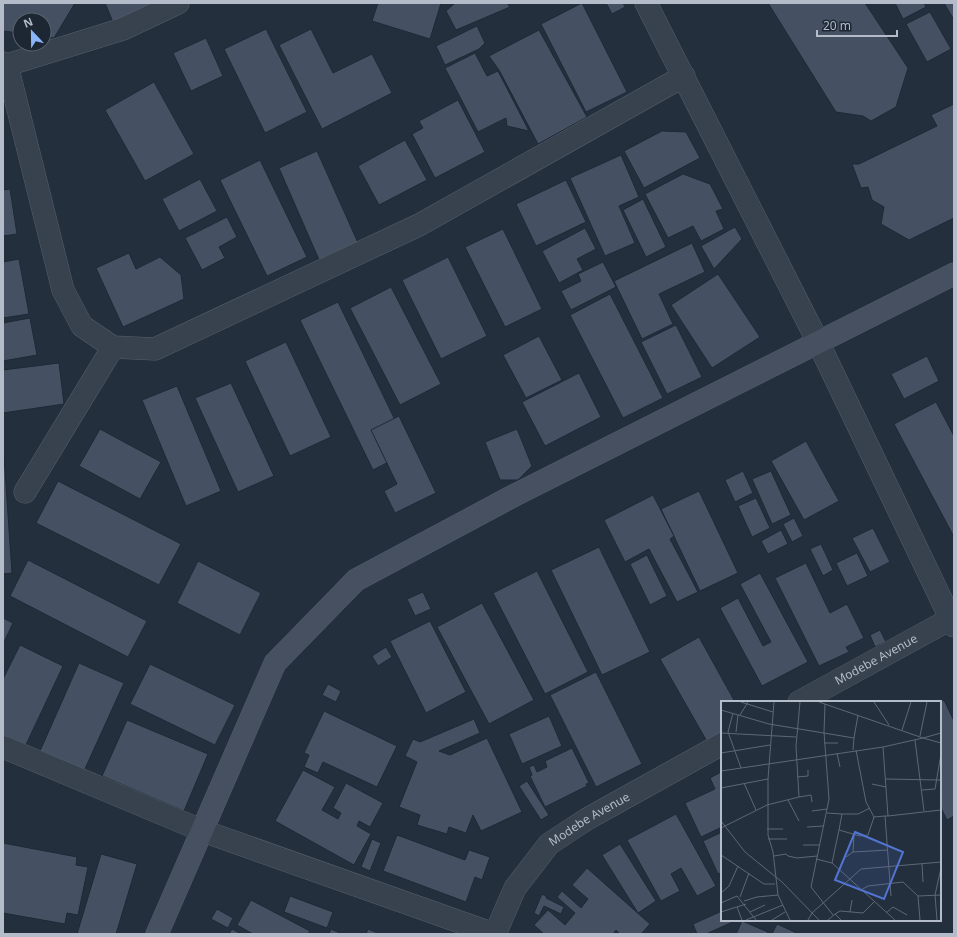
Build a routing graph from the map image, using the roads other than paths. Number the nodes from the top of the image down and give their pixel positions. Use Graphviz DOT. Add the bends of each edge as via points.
graph roads {
  1 [pos="178,3"];
  2 [pos="646,3"];
  3 [pos="5,64"];
  4 [pos="684,76"];
  5 [pos="954,274"];
  6 [pos="818,342"];
  7 [pos="113,347"];
  8 [pos="25,492"];
  9 [pos="953,620"];
  10 [pos="801,701"];
  11 [pos="721,745"];
  12 [pos="3,747"];
  13 [pos="203,831"];
  14 [pos="157,934"];
  15 [pos="495,934"];
  1 -- 3 [label="street" via="123,29"];
  2 -- 4 [label="street"];
  3 -- 7 [label="street" via="63,290 82,326"];
  4 -- 6 [label="street"];
  4 -- 7 [label="street" via="419,225 155,349"];
  5 -- 6 [label="street"];
  6 -- 9 [label="street"];
  6 -- 13 [label="street" via="515,495 356,580 276,663"];
  7 -- 8 [label="street"];
  9 -- 10 [label="street, Modebe Avenue"];
  11 -- 15 [label="street, Modebe Avenue" via="587,819 549,844 515,888"];
  12 -- 13 [label="street"];
  13 -- 14 [label="street"];
  13 -- 15 [label="street"];
}
